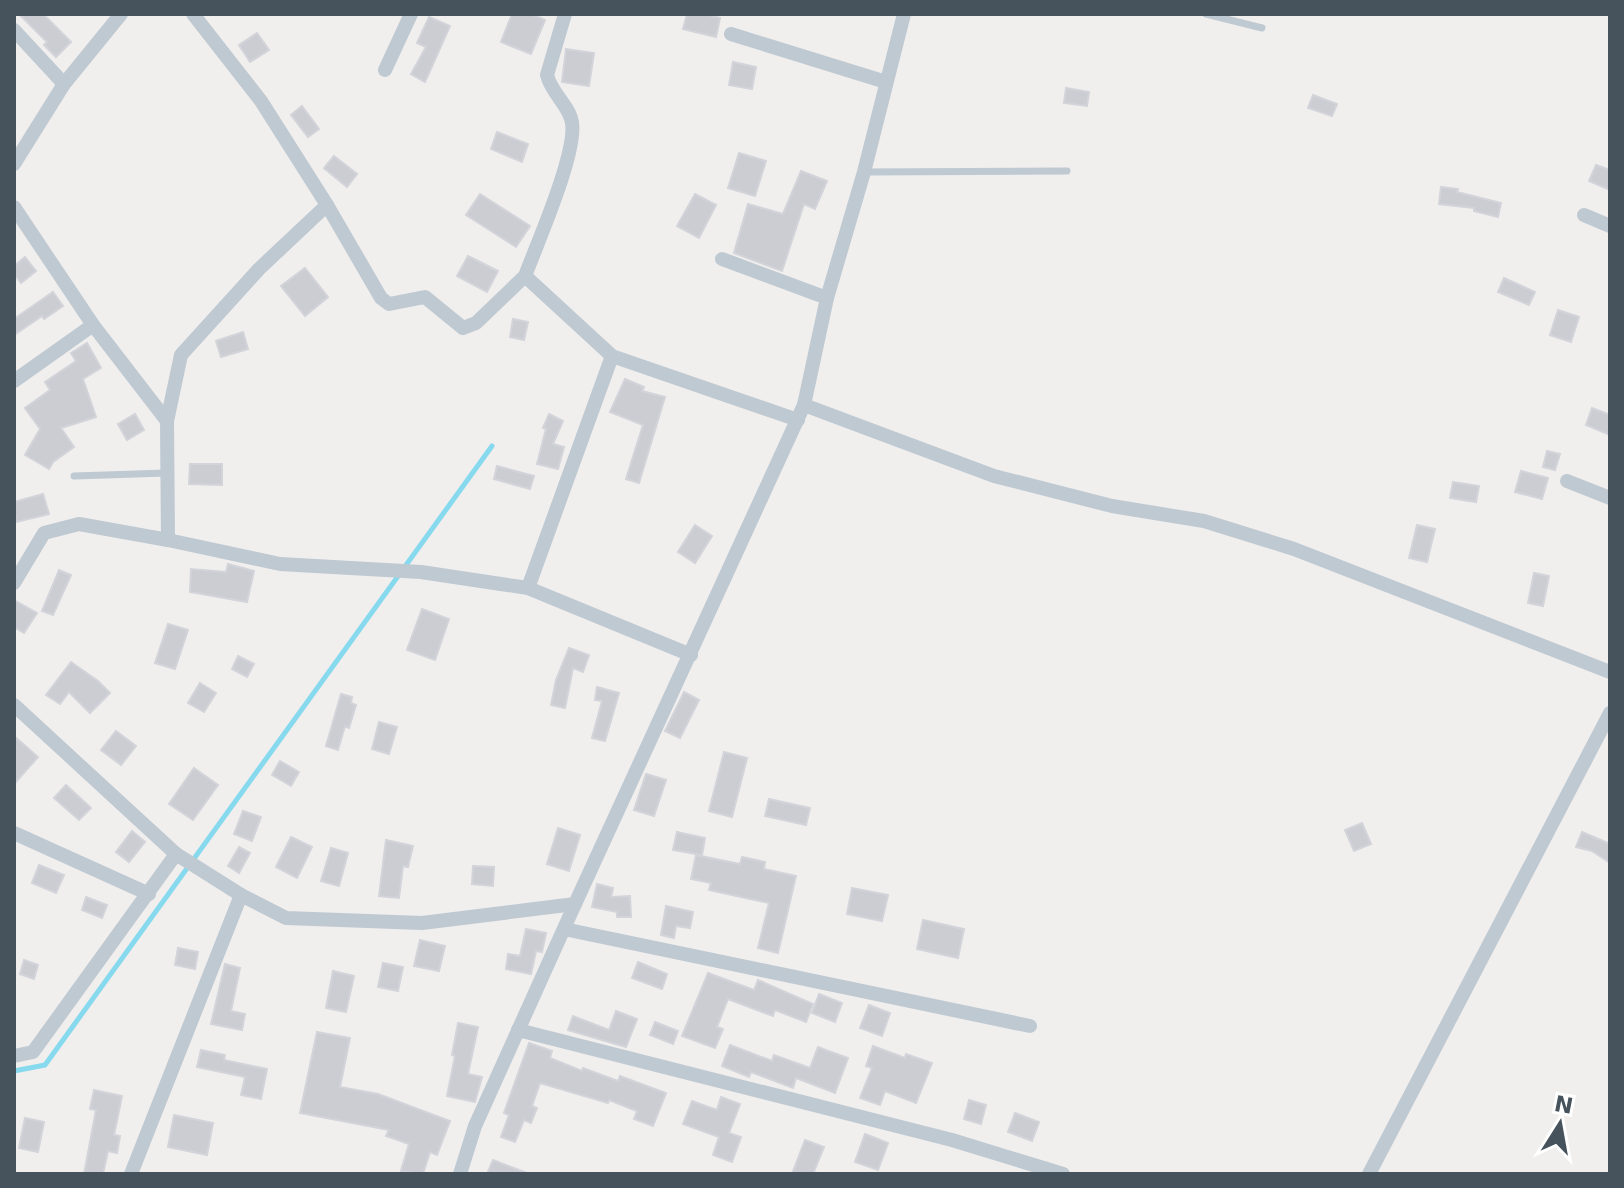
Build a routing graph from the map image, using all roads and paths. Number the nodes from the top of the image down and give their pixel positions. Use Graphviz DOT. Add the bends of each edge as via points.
graph roads {
  1 [pos="121,14"];
  2 [pos="193,14"];
  3 [pos="411,14"];
  4 [pos="565,14"];
  5 [pos="904,14"];
  6 [pos="1206,14"];
  7 [pos="1262,28"];
  8 [pos="14,30"];
  9 [pos="731,34"];
  10 [pos="385,70"];
  11 [pos="886,82"];
  12 [pos="64,84"];
  13 [pos="14,164"];
  14 [pos="1067,171"];
  15 [pos="864,172"];
  16 [pos="327,205"];
  17 [pos="14,207"];
  18 [pos="1584,215"];
  19 [pos="1610,226"];
  20 [pos="20,233"];
  21 [pos="722,259"];
  22 [pos="525,276"];
  23 [pos="827,298"];
  24 [pos="93,325"];
  25 [pos="612,356"];
  26 [pos="14,381"];
  27 [pos="804,405"];
  28 [pos="798,420"];
  29 [pos="167,421"];
  30 [pos="167,473"];
  31 [pos="74,476"];
  32 [pos="1567,481"];
  33 [pos="1610,498"];
  34 [pos="168,540"];
  35 [pos="14,583"];
  36 [pos="528,588"];
  37 [pos="691,655"];
  38 [pos="1610,672"];
  39 [pos="14,705"];
  40 [pos="1610,713"];
  41 [pos="14,833"];
  42 [pos="187,861"];
  43 [pos="149,894"];
  44 [pos="241,895"];
  45 [pos="575,904"];
  46 [pos="564,929"];
  47 [pos="1030,1026"];
  48 [pos="518,1030"];
  49 [pos="14,1056"];
  50 [pos="131,1174"];
  51 [pos="460,1174"];
  52 [pos="1063,1174"];
  53 [pos="1369,1174"];
  1 -- 12 [label="street"];
  2 -- 16 [label="street" via="261,101"];
  3 -- 10 [label="street"];
  4 -- 22 [label="street" via="547,75 573,121 572,145"];
  5 -- 11 [label="street"];
  6 -- 7 [label="lane"];
  8 -- 12 [label="street"];
  9 -- 11 [label="street"];
  11 -- 15 [label="street"];
  12 -- 13 [label="street"];
  14 -- 15 [label="lane"];
  15 -- 23 [label="street"];
  16 -- 22 [label="street" via="389,304 425,297 463,328 476,323"];
  16 -- 29 [label="street" via="259,269 181,355"];
  17 -- 20 [label="street"];
  18 -- 19 [label="street"];
  20 -- 24 [label="street"];
  21 -- 23 [label="street"];
  22 -- 25 [label="street"];
  23 -- 27 [label="street"];
  24 -- 26 [label="street"];
  24 -- 29 [label="street"];
  25 -- 28 [label="street"];
  25 -- 36 [label="street"];
  27 -- 28 [label="street"];
  27 -- 38 [label="street" via="994,476 1112,506 1204,521 1294,549"];
  28 -- 37 [label="street"];
  29 -- 30 [label="street"];
  30 -- 31 [label="lane"];
  30 -- 34 [label="street"];
  32 -- 33 [label="street"];
  34 -- 35 [label="street" via="79,524 44,533"];
  34 -- 36 [label="street" via="280,564 421,572"];
  36 -- 37 [label="street"];
  37 -- 45 [label="street"];
  39 -- 42 [label="street"];
  40 -- 53 [label="street"];
  41 -- 43 [label="street"];
  42 -- 43 [label="street"];
  42 -- 44 [label="street"];
  43 -- 49 [label="street" via="33,1052"];
  44 -- 45 [label="street" via="286,918 407,923"];
  44 -- 50 [label="street"];
  45 -- 46 [label="street"];
  46 -- 47 [label="street"];
  46 -- 48 [label="street"];
  48 -- 51 [label="street" via="475,1126"];
  48 -- 52 [label="street" via="952,1140"];
}
